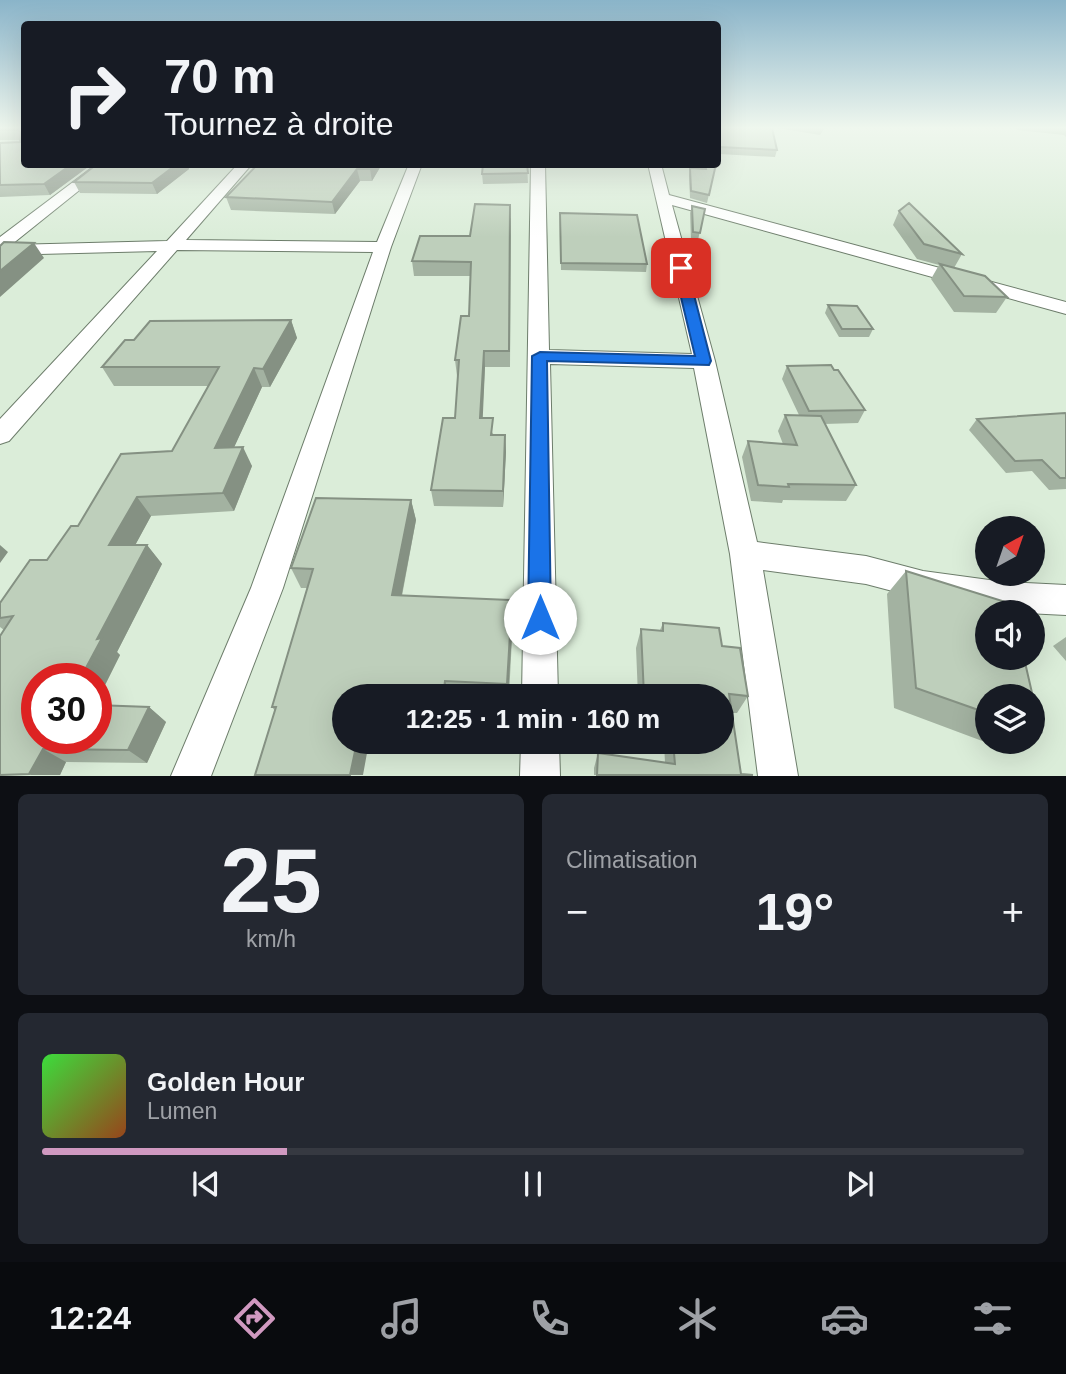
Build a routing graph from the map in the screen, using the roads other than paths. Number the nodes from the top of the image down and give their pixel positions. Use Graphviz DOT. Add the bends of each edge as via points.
graph roads {
  1 [pos="101,168"];
  2 [pos="242,168"];
  3 [pos="414,168"];
  4 [pos="538,168"];
  5 [pos="655,168"];
  6 [pos="663,198"];
  7 [pos="169,247"];
  8 [pos="383,247"];
  9 [pos="0,248"];
  10 [pos="1066,308"];
  11 [pos="540,356"];
  12 [pos="704,361"];
  13 [pos="0,435"];
  14 [pos="745,554"];
  15 [pos="1066,600"];
  16 [pos="540,684"];
  17 [pos="540,754"];
  18 [pos="191,775"];
  19 [pos="540,775"];
  20 [pos="778,775"];
  1 -- 9 [label="street"];
  2 -- 7 [label="street"];
  3 -- 8 [label="street"];
  4 -- 11 [label="street"];
  5 -- 6 [label="street"];
  6 -- 10 [label="street"];
  6 -- 12 [label="street"];
  7 -- 8 [label="street"];
  7 -- 9 [label="street"];
  7 -- 13 [label="street"];
  8 -- 18 [label="street" via="267,588"];
  11 -- 12 [label="street"];
  11 -- 16 [label="street"];
  12 -- 14 [label="street"];
  14 -- 15 [label="street" via="866,570 923,585 1004,597"];
  14 -- 20 [label="street"];
  17 -- 19 [label="street"];
}
